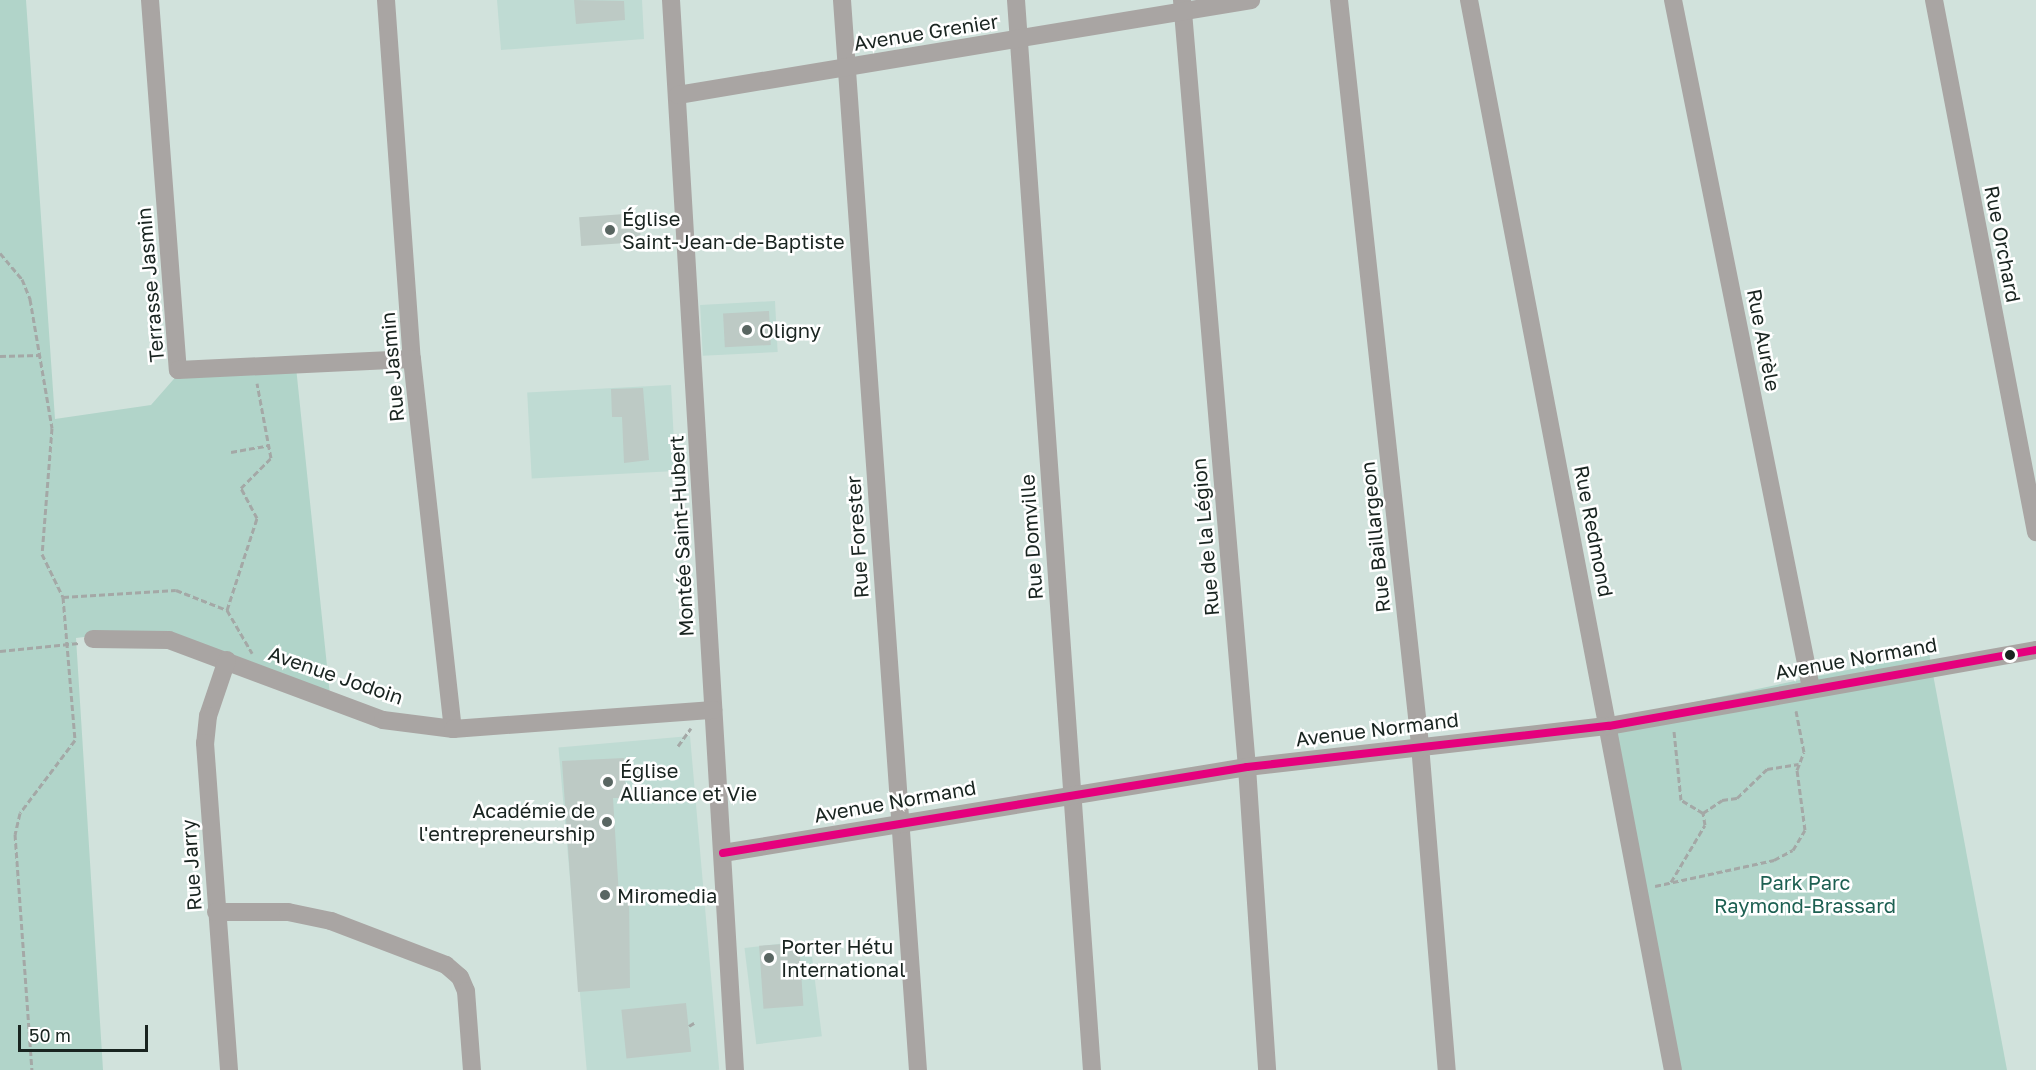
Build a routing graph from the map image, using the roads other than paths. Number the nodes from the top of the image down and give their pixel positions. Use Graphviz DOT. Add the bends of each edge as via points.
graph roads {
  1 [pos="150,0"];
  2 [pos="386,0"];
  3 [pos="670,0"];
  4 [pos="842,0"];
  5 [pos="1016,0"];
  6 [pos="1251,0"];
  7 [pos="1339,0"];
  8 [pos="1469,0"];
  9 [pos="1673,0"];
  10 [pos="1934,0"];
  11 [pos="1183,5"];
  12 [pos="1019,39"];
  13 [pos="847,67"];
  14 [pos="678,94"];
  15 [pos="412,359"];
  16 [pos="2036,532"];
  17 [pos="93,639"];
  18 [pos="2036,650"];
  19 [pos="227,660"];
  20 [pos="1811,688"];
  21 [pos="713,710"];
  22 [pos="1609,726"];
  23 [pos="453,729"];
  24 [pos="1420,745"];
  25 [pos="1247,767"];
  26 [pos="1072,794"];
  27 [pos="900,824"];
  28 [pos="723,853"];
  29 [pos="216,912"];
  30 [pos="229,1070"];
  31 [pos="472,1070"];
  32 [pos="735,1070"];
  33 [pos="918,1070"];
  34 [pos="1092,1070"];
  35 [pos="1267,1070"];
  36 [pos="1447,1070"];
  37 [pos="1672,1070"];
  1 -- 15 [label="street, Terrasse Jasmin" via="178,370"];
  2 -- 15 [label="street, Rue Jasmin"];
  3 -- 14 [label="street, Montée Saint-Hubert"];
  4 -- 13 [label="street, Rue Forester"];
  5 -- 12 [label="street, Rue Domville"];
  6 -- 11 [label="street, Avenue Grenier"];
  7 -- 24 [label="street, Rue Baillargeon"];
  8 -- 22 [label="street, Rue Redmond"];
  9 -- 20 [label="street, Rue Aurèle"];
  10 -- 16 [label="street, Rue Orchard"];
  11 -- 12 [label="street, Avenue Grenier"];
  11 -- 25 [label="street, Rue de la Légion"];
  12 -- 13 [label="street, Avenue Grenier"];
  12 -- 26 [label="street, Rue Domville"];
  13 -- 14 [label="street, Avenue Grenier"];
  13 -- 27 [label="street, Rue Forester"];
  14 -- 21 [label="street, Montée Saint-Hubert"];
  15 -- 23 [label="street, Rue Jasmin"];
  17 -- 19 [label="street, Avenue Jodoin" via="169,640"];
  18 -- 20 [label="street, Avenue Normand"];
  19 -- 23 [label="street, Avenue Jodoin" via="383,720"];
  19 -- 29 [label="street, Rue Jarry" via="208,717 205,743"];
  20 -- 22 [label="street, Avenue Normand"];
  21 -- 23 [label="street, Avenue Jodoin"];
  21 -- 28 [label="street, Montée Saint-Hubert"];
  22 -- 24 [label="street, Avenue Normand"];
  22 -- 37 [label="street, Rue Redmond"];
  24 -- 25 [label="street, Avenue Normand"];
  24 -- 36 [label="street, Rue Baillargeon"];
  25 -- 26 [label="street, Avenue Normand"];
  25 -- 35 [label="street, Rue de la Légion"];
  26 -- 27 [label="street, Avenue Normand"];
  26 -- 34 [label="street, Rue Domville"];
  27 -- 28 [label="street, Avenue Normand"];
  27 -- 33 [label="street, Rue Forester"];
  28 -- 32 [label="street, Montée Saint-Hubert"];
  29 -- 30 [label="street, Rue Jarry"];
  29 -- 31 [label="street" via="288,912 331,921 446,965 460,977 466,991"];
}
